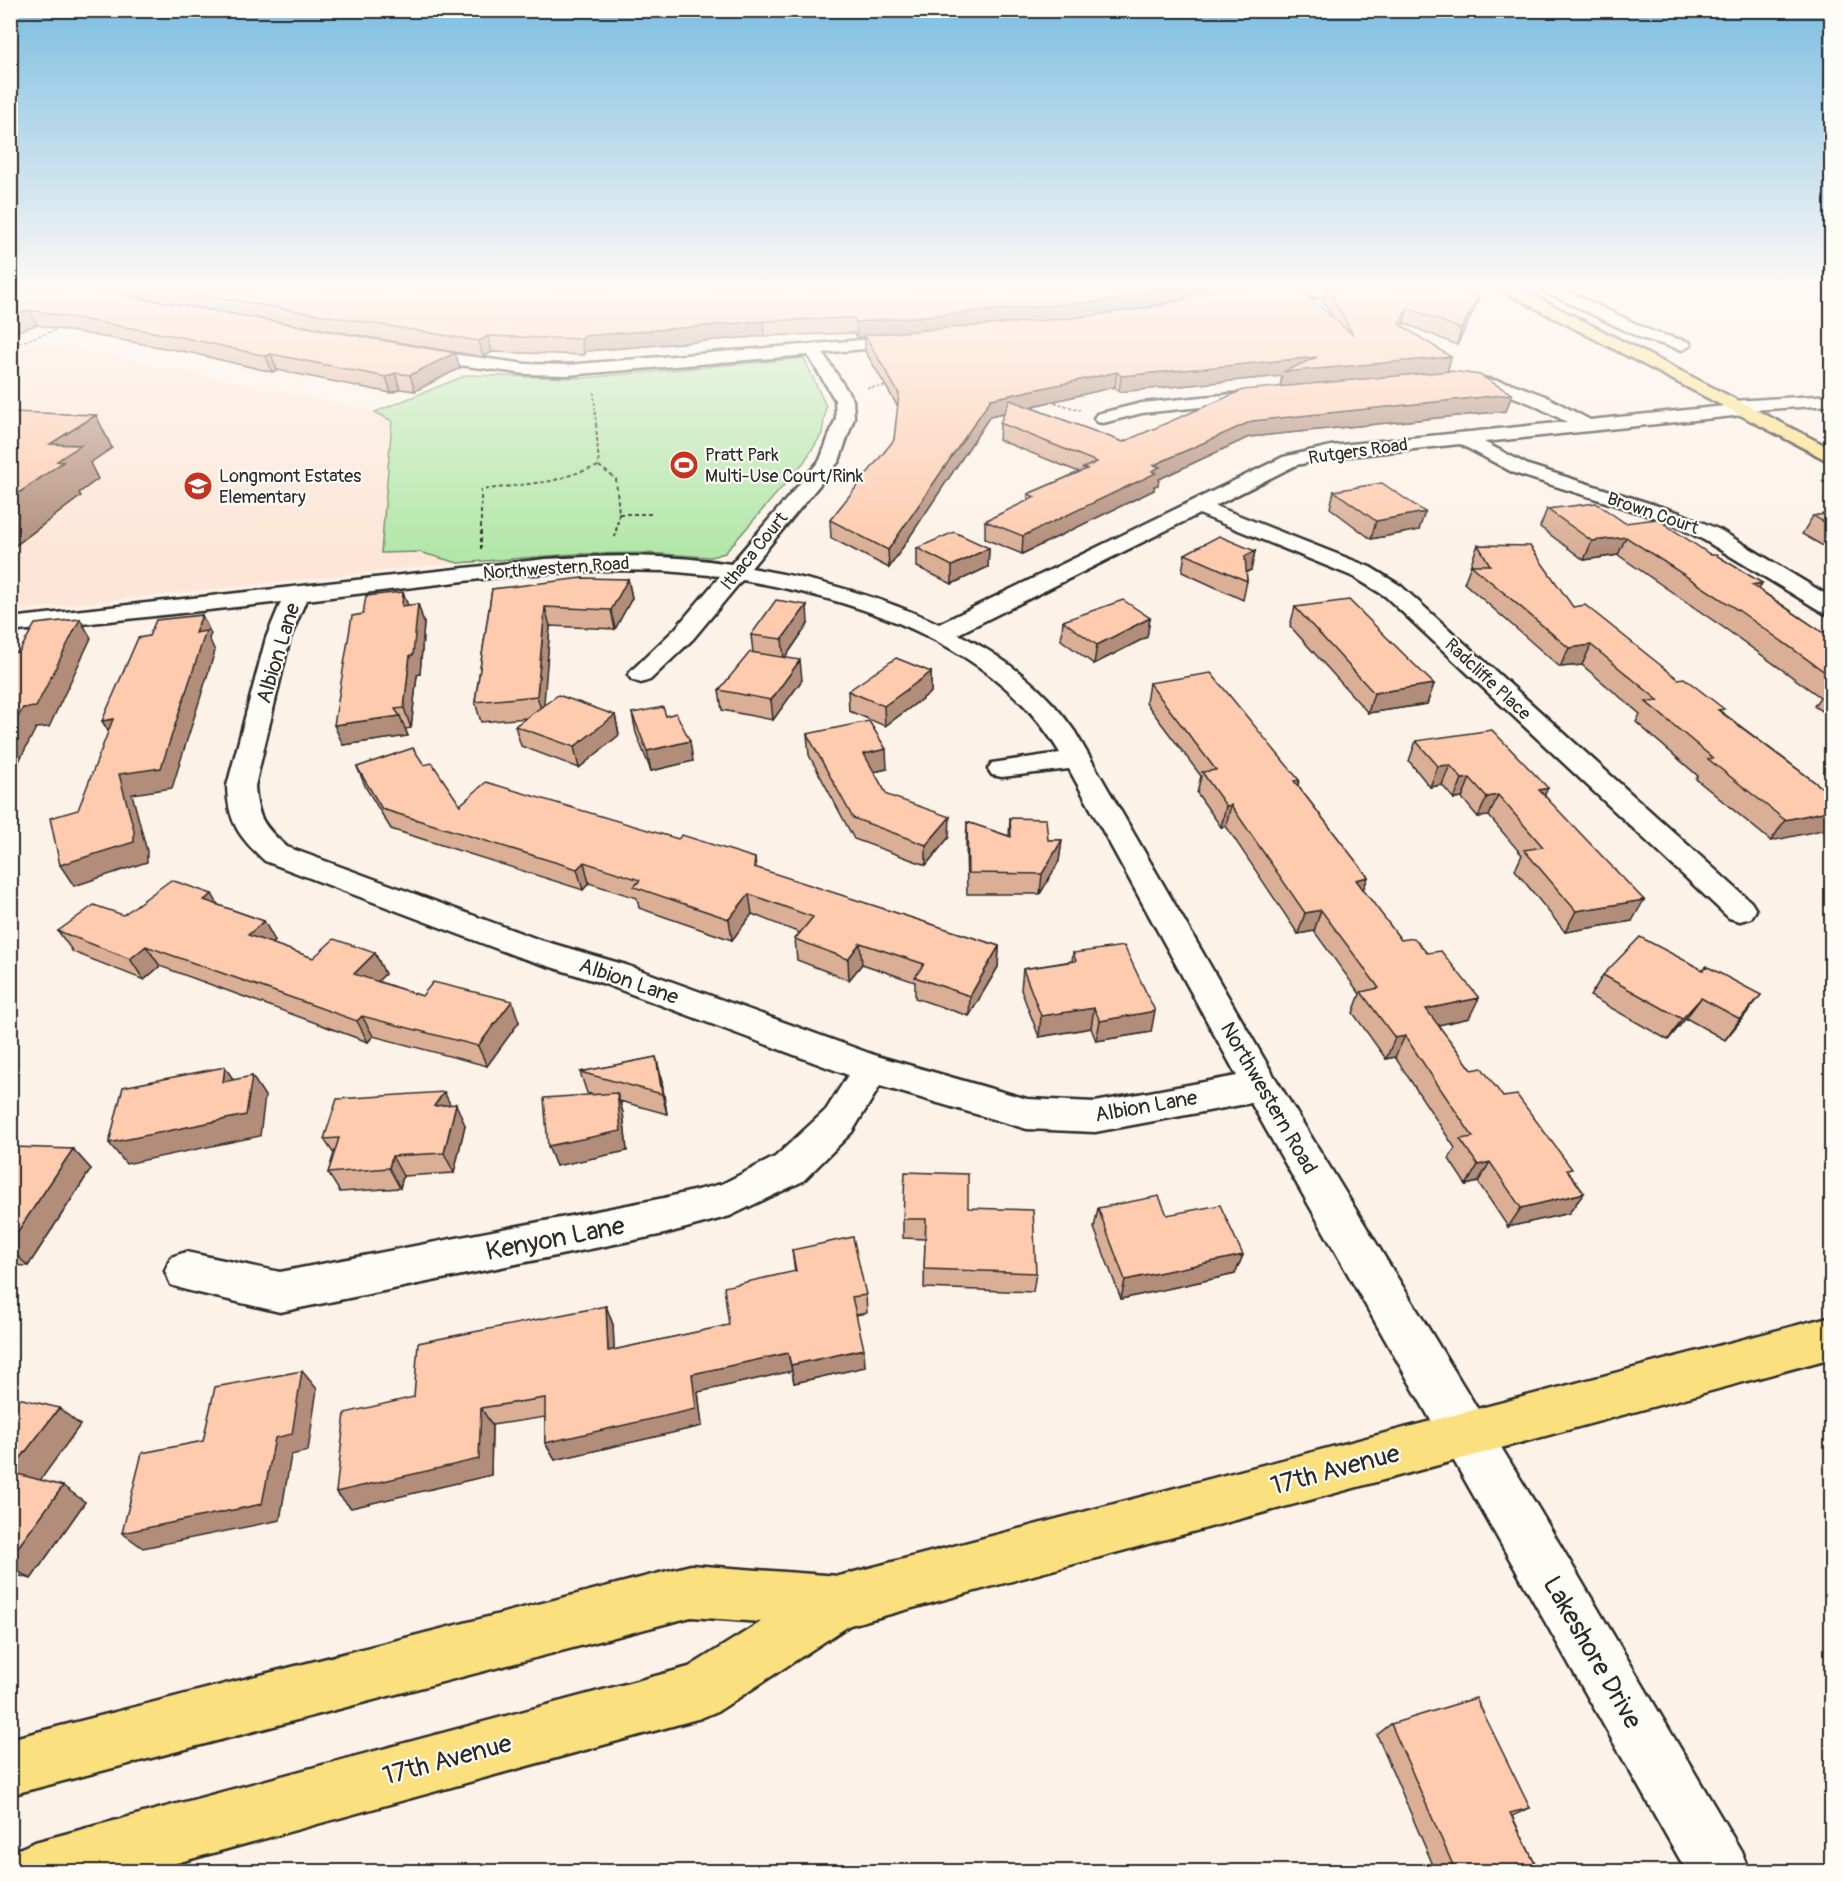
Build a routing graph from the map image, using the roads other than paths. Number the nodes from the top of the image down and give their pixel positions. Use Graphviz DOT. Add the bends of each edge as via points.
graph roads {
  1 [pos="829,376"];
  2 [pos="1677,376"];
  3 [pos="1434,380"];
  4 [pos="1283,394"];
  5 [pos="1830,401"];
  6 [pos="1739,408"];
  7 [pos="1103,418"];
  8 [pos="1587,426"];
  9 [pos="1464,439"];
  10 [pos="1832,457"];
  11 [pos="1198,506"];
  12 [pos="737,572"];
  13 [pos="297,593"];
  14 [pos="1832,608"];
  15 [pos="10,625"];
  16 [pos="940,633"];
  17 [pos="641,675"];
  18 [pos="1078,759"];
  19 [pos="1002,769"];
  20 [pos="1740,910"];
  21 [pos="871,1069"];
  22 [pos="1261,1086"];
  23 [pos="186,1270"];
  24 [pos="1832,1337"];
  25 [pos="1466,1434"];
  26 [pos="839,1602"];
  27 [pos="10,1767"];
  28 [pos="35,1872"];
  29 [pos="1720,1872"];
  1 -- 12 [label="street, Ithaca Court" via="844,399 845,418 829,462"];
  2 -- 6 [label="main road"];
  3 -- 8 [label="street" via="1487,383 1513,389 1539,398"];
  4 -- 7 [label="street" via="1142,408"];
  5 -- 6 [label="street, Rutgers Road"];
  6 -- 8 [label="street, Rutgers Road"];
  6 -- 10 [label="main road"];
  8 -- 9 [label="street, Rutgers Road"];
  9 -- 11 [label="street, Rutgers Road" via="1331,452 1290,461"];
  9 -- 14 [label="street, Brown Court" via="1521,469 1673,517 1712,534"];
  11 -- 16 [label="street, Rutgers Road"];
  11 -- 20 [label="street, Radcliffe Place" via="1362,572 1393,591"];
  12 -- 13 [label="street, Northwestern Road" via="667,564 558,564"];
  12 -- 16 [label="street, Northwestern Road" via="844,595"];
  12 -- 17 [label="street, Ithaca Court" via="684,634"];
  13 -- 15 [label="street, Northwestern Road"];
  13 -- 21 [label="street, Albion Lane" via="279,638 242,786 242,811 253,834 276,854"];
  16 -- 18 [label="street, Northwestern Road" via="988,663 1032,698 1051,718"];
  18 -- 19 [label="street"];
  18 -- 22 [label="street, Northwestern Road"];
  21 -- 22 [label="street, Albion Lane" via="1027,1114 1095,1117"];
  21 -- 23 [label="street, Kenyon Lane" via="839,1121 789,1169 730,1199 664,1216 280,1292"];
  22 -- 25 [label="street, Northwestern Road"];
  24 -- 25 [label="main road, 17th Avenue"];
  25 -- 26 [label="main road, 17th Avenue"];
  25 -- 29 [label="street, Lakeshore Drive"];
  26 -- 27 [label="main road, 17th Avenue" via="692,1591"];
  26 -- 28 [label="main road, 17th Avenue" via="701,1690"];
}
